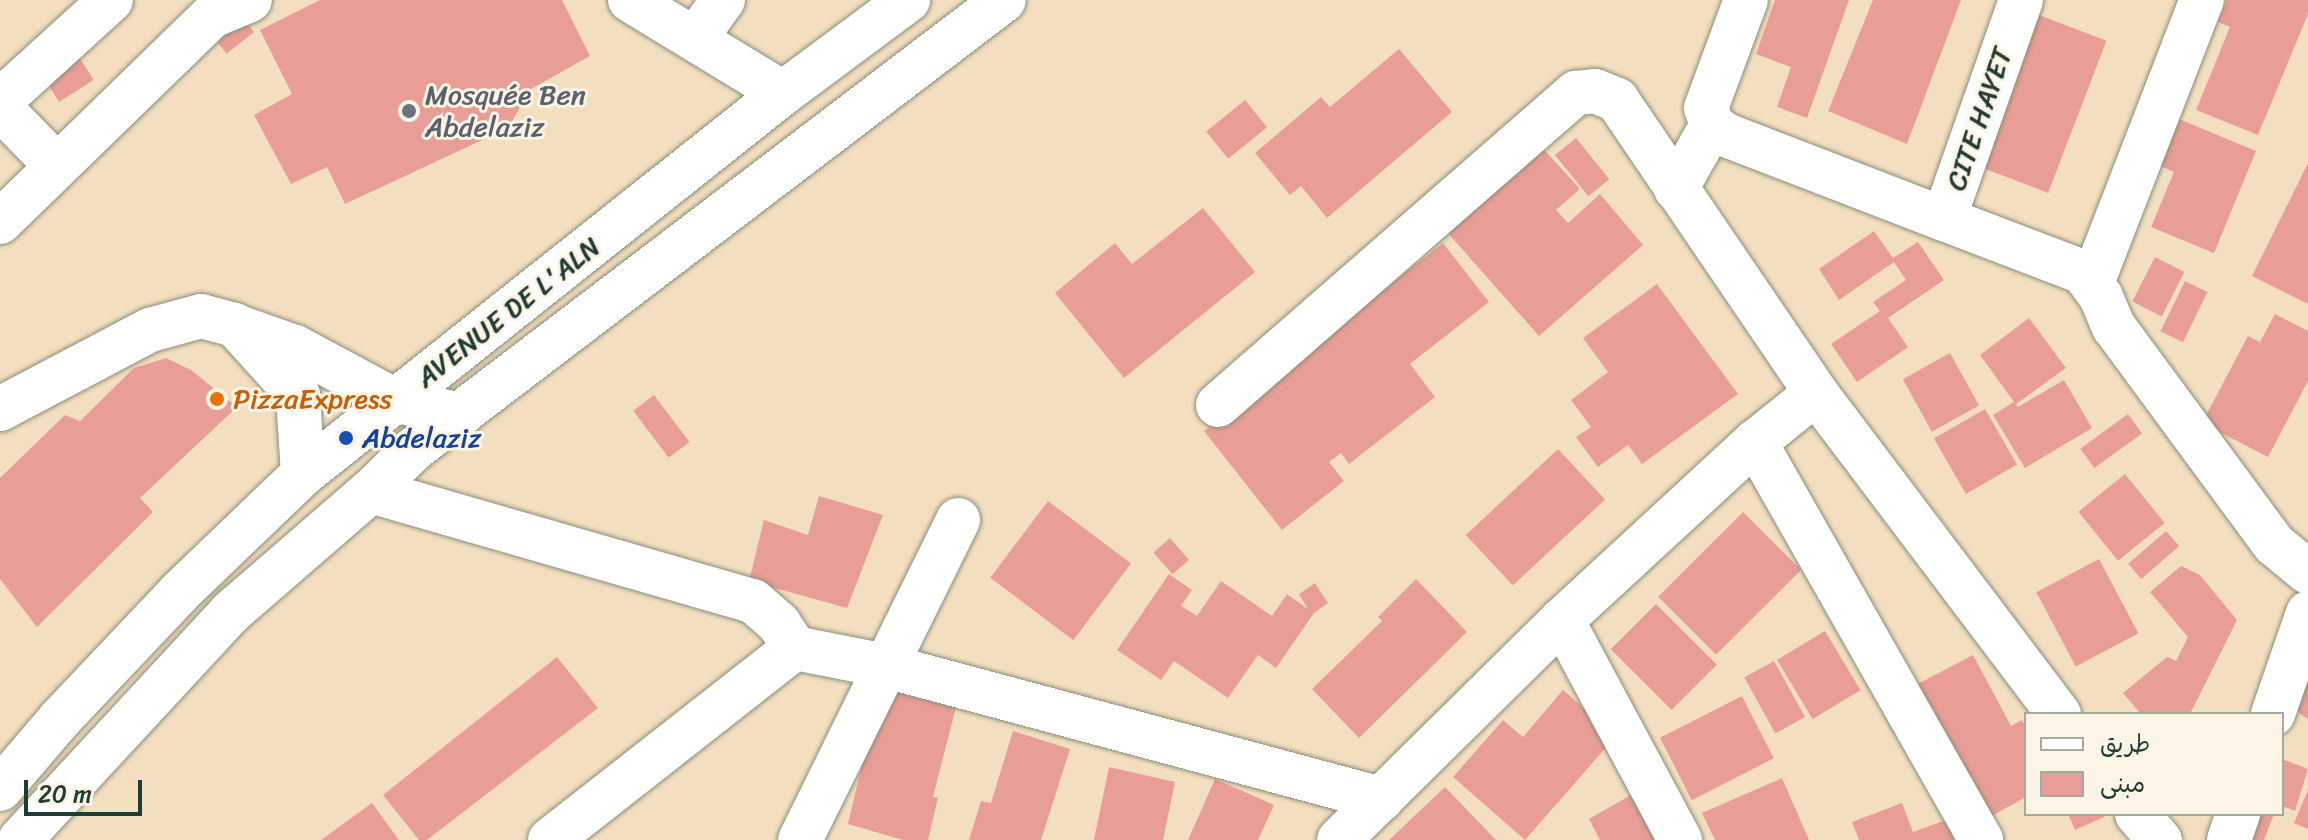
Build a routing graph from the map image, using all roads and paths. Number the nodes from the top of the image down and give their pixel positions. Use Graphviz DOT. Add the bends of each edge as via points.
graph roads {
  1 [pos="111,0"];
  2 [pos="250,0"];
  3 [pos="630,0"];
  4 [pos="723,0"];
  5 [pos="908,0"];
  6 [pos="1004,0"];
  7 [pos="1746,0"];
  8 [pos="2021,0"];
  9 [pos="2202,0"];
  10 [pos="695,39"];
  11 [pos="783,93"];
  12 [pos="0,101"];
  13 [pos="0,108"];
  14 [pos="1712,125"];
  15 [pos="57,166"];
  16 [pos="1676,189"];
  17 [pos="1944,219"];
  18 [pos="0,222"];
  19 [pos="2092,283"];
  20 [pos="235,325"];
  21 [pos="1816,393"];
  22 [pos="394,400"];
  23 [pos="1218,405"];
  24 [pos="0,409"];
  25 [pos="460,415"];
  26 [pos="1755,442"];
  27 [pos="303,474"];
  28 [pos="371,491"];
  29 [pos="958,520"];
  30 [pos="2308,572"];
  31 [pos="2308,613"];
  32 [pos="1562,620"];
  33 [pos="795,648"];
  34 [pos="886,666"];
  35 [pos="2057,712"];
  36 [pos="2274,712"];
  37 [pos="0,789"];
  38 [pos="1381,799"];
  39 [pos="2139,816"];
  40 [pos="2237,816"];
  41 [pos="1345,838"];
  42 [pos="20,840"];
  43 [pos="550,840"];
  44 [pos="800,840"];
  45 [pos="1680,840"];
  46 [pos="1981,840"];
  47 [pos="2160,840"];
  48 [pos="2229,840"];
  1 -- 12 [label="street"];
  2 -- 15 [label="street" via="212,16"];
  3 -- 10 [label="street"];
  4 -- 10 [label="street"];
  5 -- 11 [label="street, AVENUE DE L'ALN"];
  6 -- 25 [label="street"];
  7 -- 14 [label="street" via="1706,108"];
  8 -- 17 [label="street, CITE HAYET"];
  9 -- 19 [label="street"];
  10 -- 11 [label="street"];
  11 -- 22 [label="street, AVENUE DE L'ALN"];
  13 -- 15 [label="street"];
  14 -- 16 [label="street"];
  14 -- 17 [label="street" via="1726,135"];
  15 -- 18 [label="street"];
  16 -- 21 [label="street"];
  16 -- 23 [label="street" via="1617,100 1595,91 1576,93"];
  17 -- 19 [label="street, CITE HAYET" via="2083,272"];
  19 -- 30 [label="street" via="2114,327 2274,544"];
  20 -- 22 [label="street" via="295,347"];
  20 -- 24 [label="street" via="201,316 150,330"];
  20 -- 27 [label="street" via="298,395"];
  21 -- 26 [label="street"];
  21 -- 35 [label="street"];
  22 -- 25 [label="street"];
  22 -- 27 [label="street, AVENUE DE L'ALN"];
  25 -- 28 [label="street" via="414,449"];
  26 -- 32 [label="street"];
  26 -- 46 [label="street"];
  27 -- 37 [label="street, AVENUE DE L'ALN" via="179,593"];
  28 -- 33 [label="street" via="753,601 779,624"];
  28 -- 42 [label="street" via="230,613"];
  29 -- 34 [label="street"];
  31 -- 36 [label="street"];
  32 -- 38 [label="street"];
  32 -- 45 [label="street"];
  33 -- 34 [label="street"];
  33 -- 43 [label="street"];
  34 -- 38 [label="street"];
  34 -- 44 [label="street"];
  38 -- 41 [label="street"];
  39 -- 47 [label="street"];
  40 -- 48 [label="street"];
}
